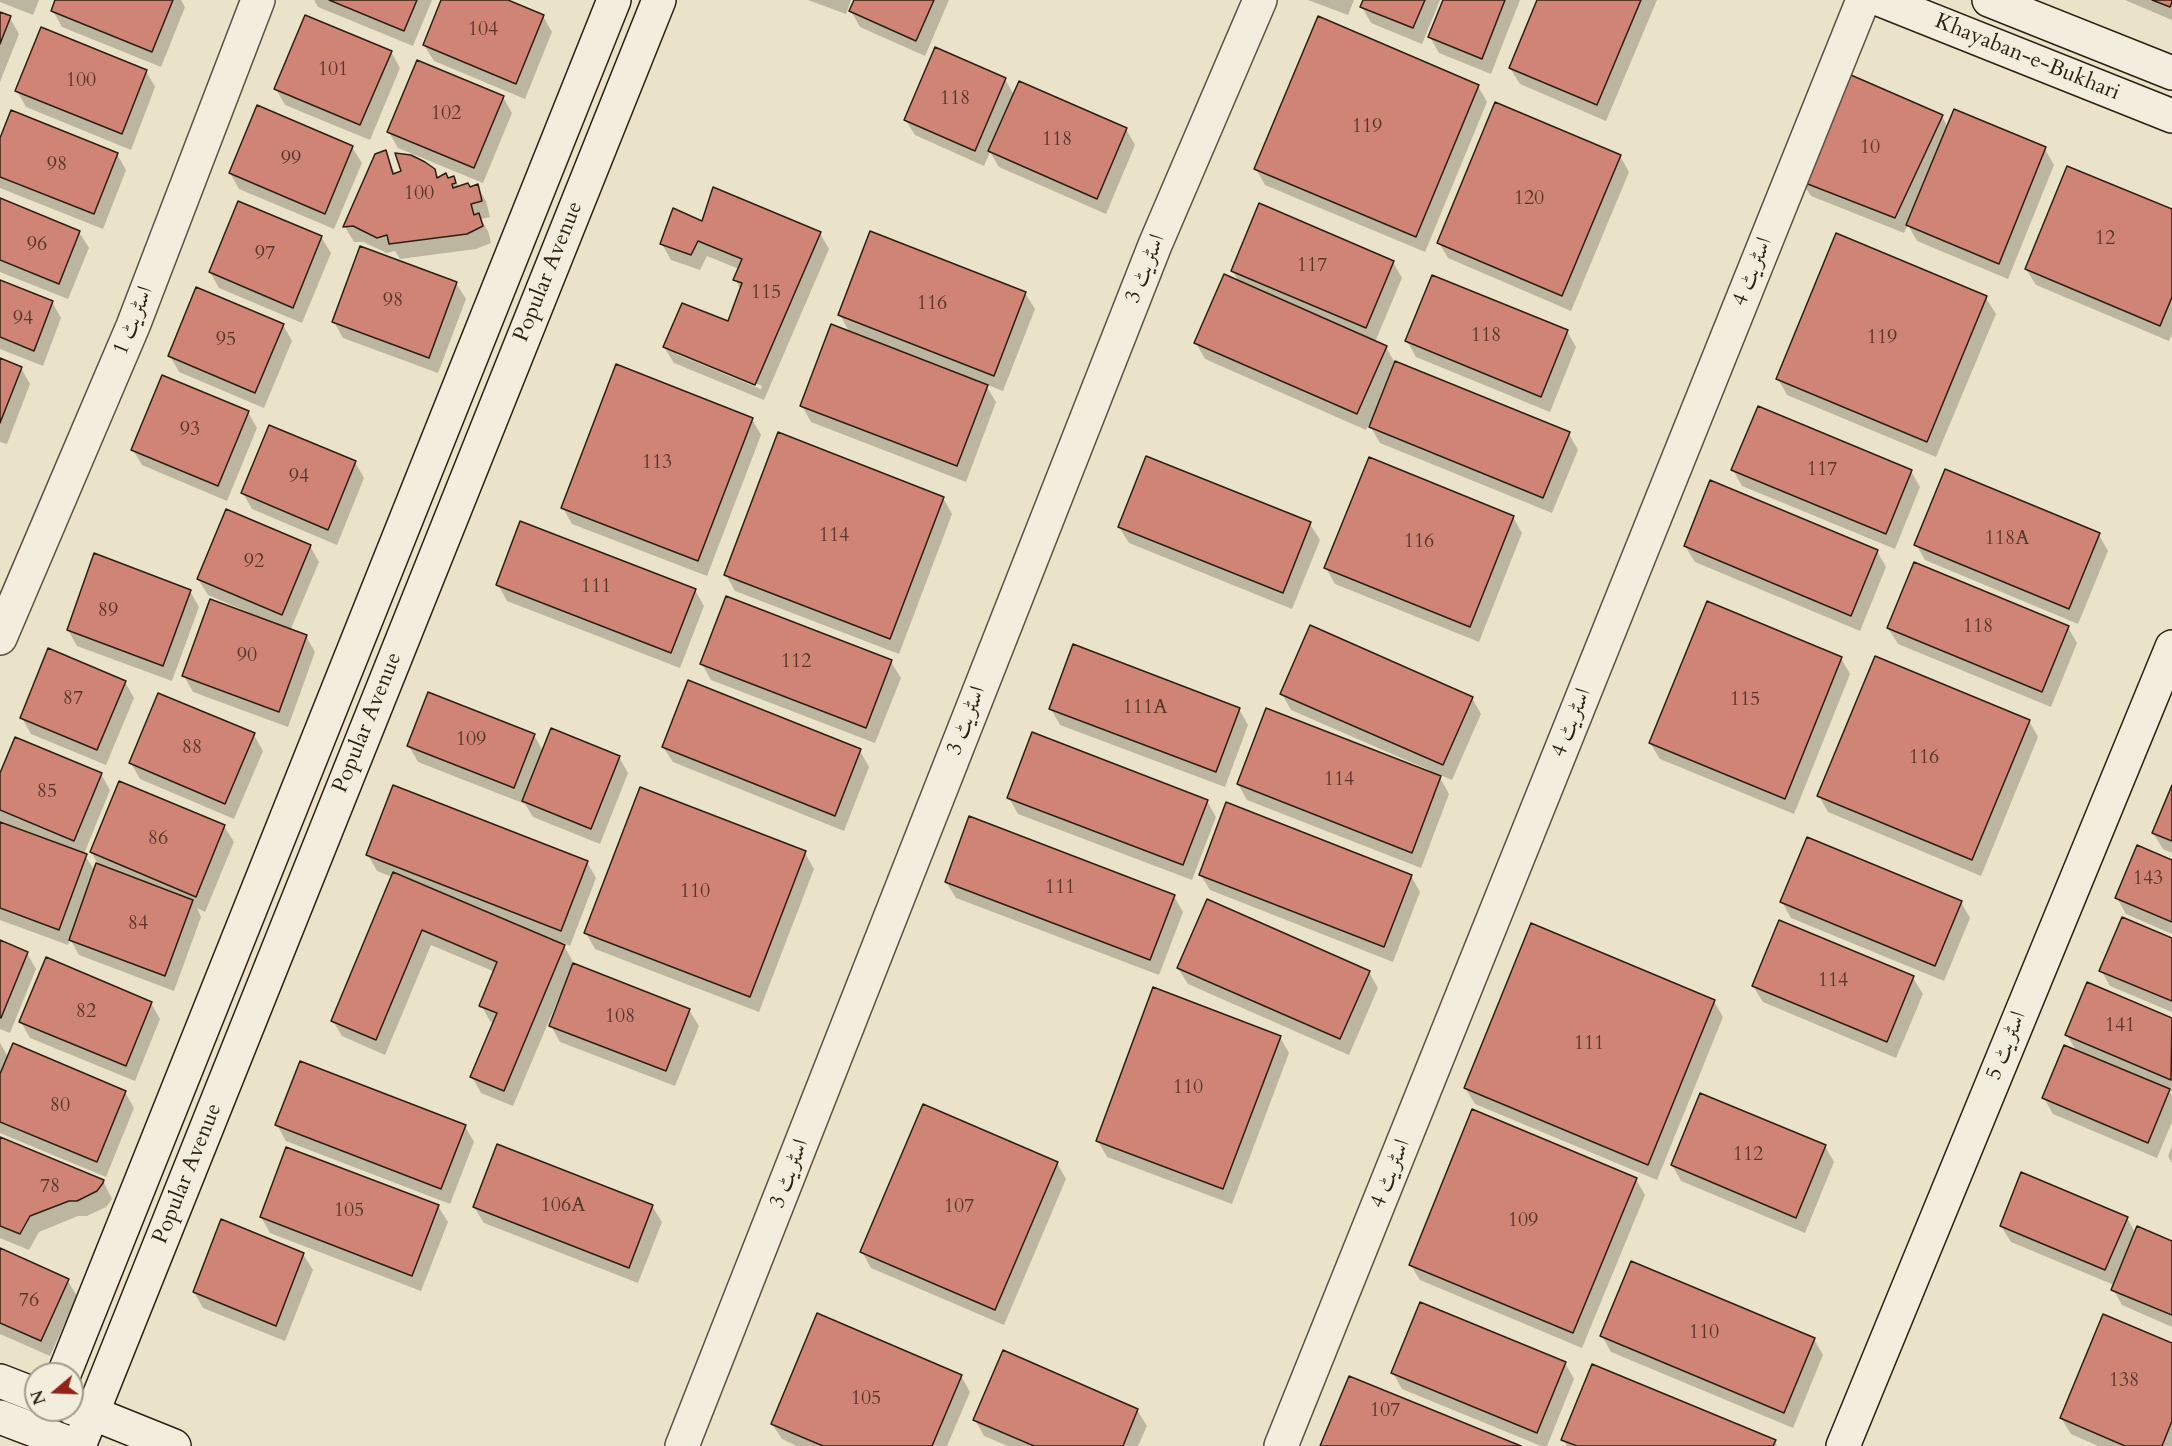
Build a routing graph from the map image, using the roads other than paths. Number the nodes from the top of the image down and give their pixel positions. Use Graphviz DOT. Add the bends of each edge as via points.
graph roads {
  1 [pos="258,0"];
  2 [pos="614,0"];
  3 [pos="659,0"];
  4 [pos="1260,0"];
  5 [pos="1863,0"];
  6 [pos="1881,0"];
  7 [pos="2001,5"];
  8 [pos="1996,46"];
  9 [pos="2172,74"];
  10 [pos="2172,116"];
  11 [pos="0,638"];
  12 [pos="2172,647"];
  13 [pos="69,1362"];
  14 [pos="0,1381"];
  15 [pos="24,1390"];
  16 [pos="84,1406"];
  17 [pos="84,1412"];
  18 [pos="0,1417"];
  19 [pos="80,1422"];
  20 [pos="40,1429"];
  21 [pos="77,1446"];
  22 [pos="174,1446"];
  23 [pos="682,1446"];
  24 [pos="1281,1446"];
  25 [pos="1843,1446"];
  1 -- 11 [label="street, اسٹریٹ 1" via="133,326"];
  2 -- 13 [label="street, Popular Avenue"];
  3 -- 16 [label="street, Popular Avenue"];
  4 -- 23 [label="street, اسٹریٹ 3" via="1155,245"];
  5 -- 24 [label="street, اسٹریٹ 4"];
  6 -- 8 [label="street, Khayaban-e-Bukhari"];
  7 -- 8 [label="street"];
  7 -- 9 [label="street, Khayaban-e-Bukhari"];
  8 -- 10 [label="street, Khayaban-e-Bukhari"];
  12 -- 25 [label="street, اسٹریٹ 5"];
  14 -- 15 [label="street"];
  17 -- 22 [label="street"];
  18 -- 20 [label="street"];
  19 -- 21 [label="street, Popular Avenue"];
  20 -- 21 [label="street"];
}
